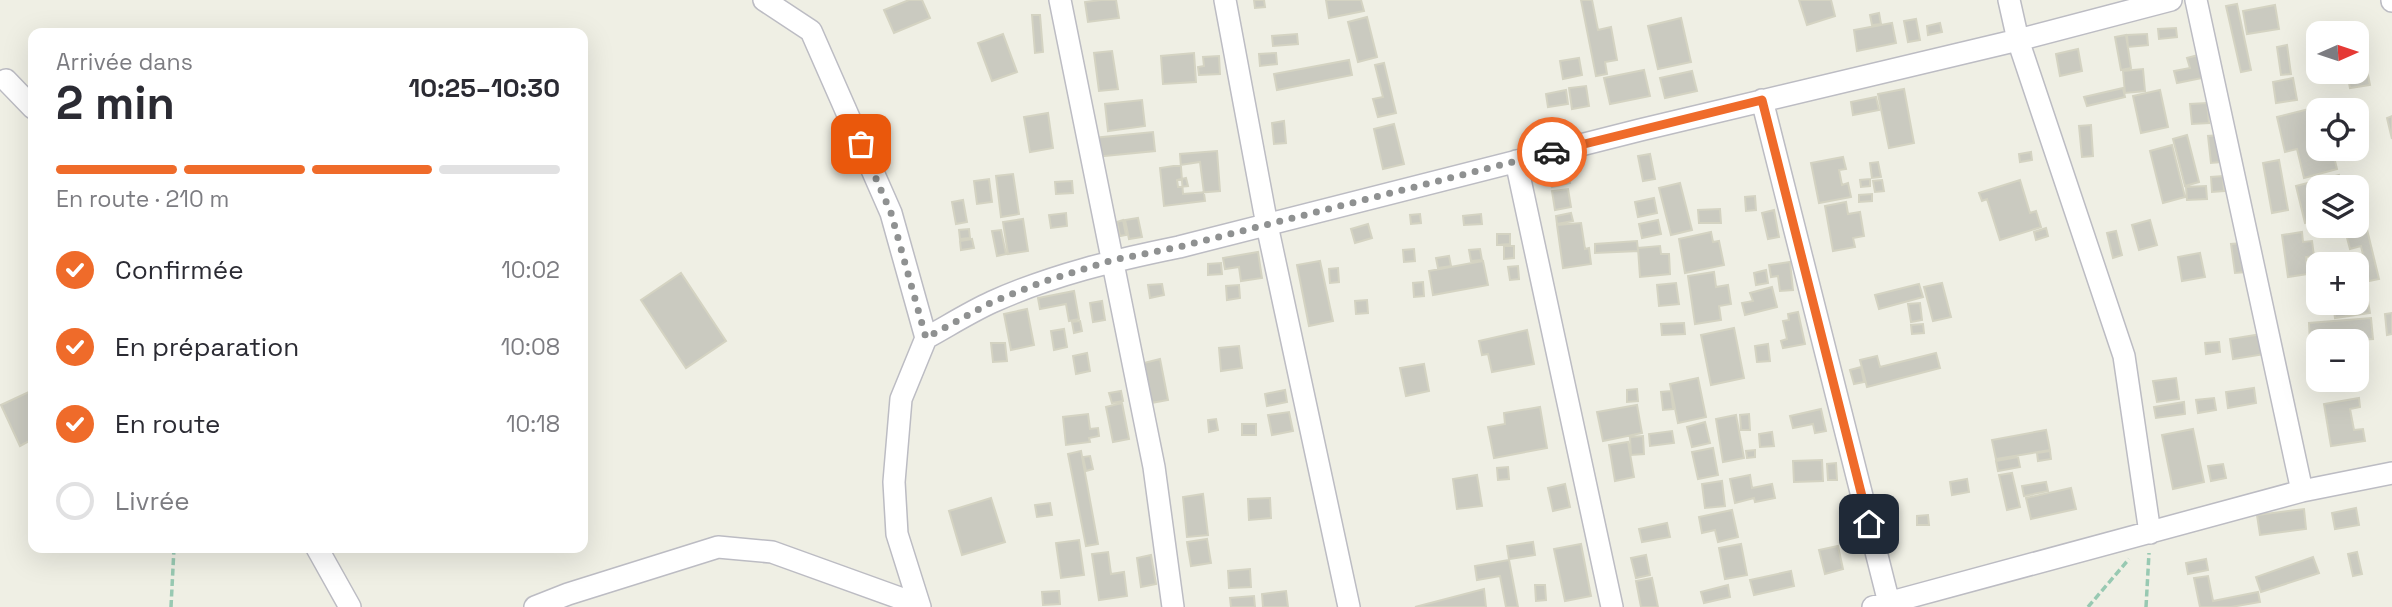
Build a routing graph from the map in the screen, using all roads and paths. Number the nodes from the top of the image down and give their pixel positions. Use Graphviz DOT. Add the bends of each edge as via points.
graph roads {
  1 [pos="764,0"];
  2 [pos="1060,0"];
  3 [pos="1225,0"];
  4 [pos="2009,0"];
  5 [pos="2171,0"];
  6 [pos="2196,0"];
  7 [pos="2018,40"];
  8 [pos="6,80"];
  9 [pos="1762,100"];
  10 [pos="28,103"];
  11 [pos="1516,161"];
  12 [pos="1267,225"];
  13 [pos="1113,260"];
  14 [pos="926,338"];
  15 [pos="2392,473"];
  16 [pos="2302,491"];
  17 [pos="2150,533"];
  18 [pos="174,553"];
  19 [pos="320,553"];
  20 [pos="1881,605"];
  21 [pos="920,606"];
  22 [pos="171,607"];
  23 [pos="350,607"];
  24 [pos="534,607"];
  25 [pos="1173,607"];
  26 [pos="1349,607"];
  27 [pos="1612,607"];
  28 [pos="2088,607"];
  29 [pos="2146,607"];
  1 -- 14 [label="street" via="811,31 891,213"];
  2 -- 13 [label="street"];
  3 -- 12 [label="street"];
  4 -- 7 [label="street"];
  5 -- 7 [label="street"];
  6 -- 16 [label="street"];
  7 -- 9 [label="street"];
  7 -- 17 [label="street" via="2124,356"];
  8 -- 10 [label="street"];
  9 -- 11 [label="street"];
  9 -- 20 [label="street"];
  11 -- 12 [label="street"];
  11 -- 27 [label="street"];
  12 -- 13 [label="street"];
  12 -- 26 [label="street"];
  13 -- 14 [label="street" via="992,302"];
  13 -- 25 [label="street" via="1154,467"];
  14 -- 21 [label="street" via="901,399 894,482 897,534"];
  15 -- 16 [label="street"];
  16 -- 17 [label="street"];
  17 -- 20 [label="street"];
  17 -- 28 [label="path"];
  17 -- 29 [label="path"];
  18 -- 22 [label="path"];
  19 -- 23 [label="street"];
  21 -- 24 [label="street" via="772,552 718,547"];
}
